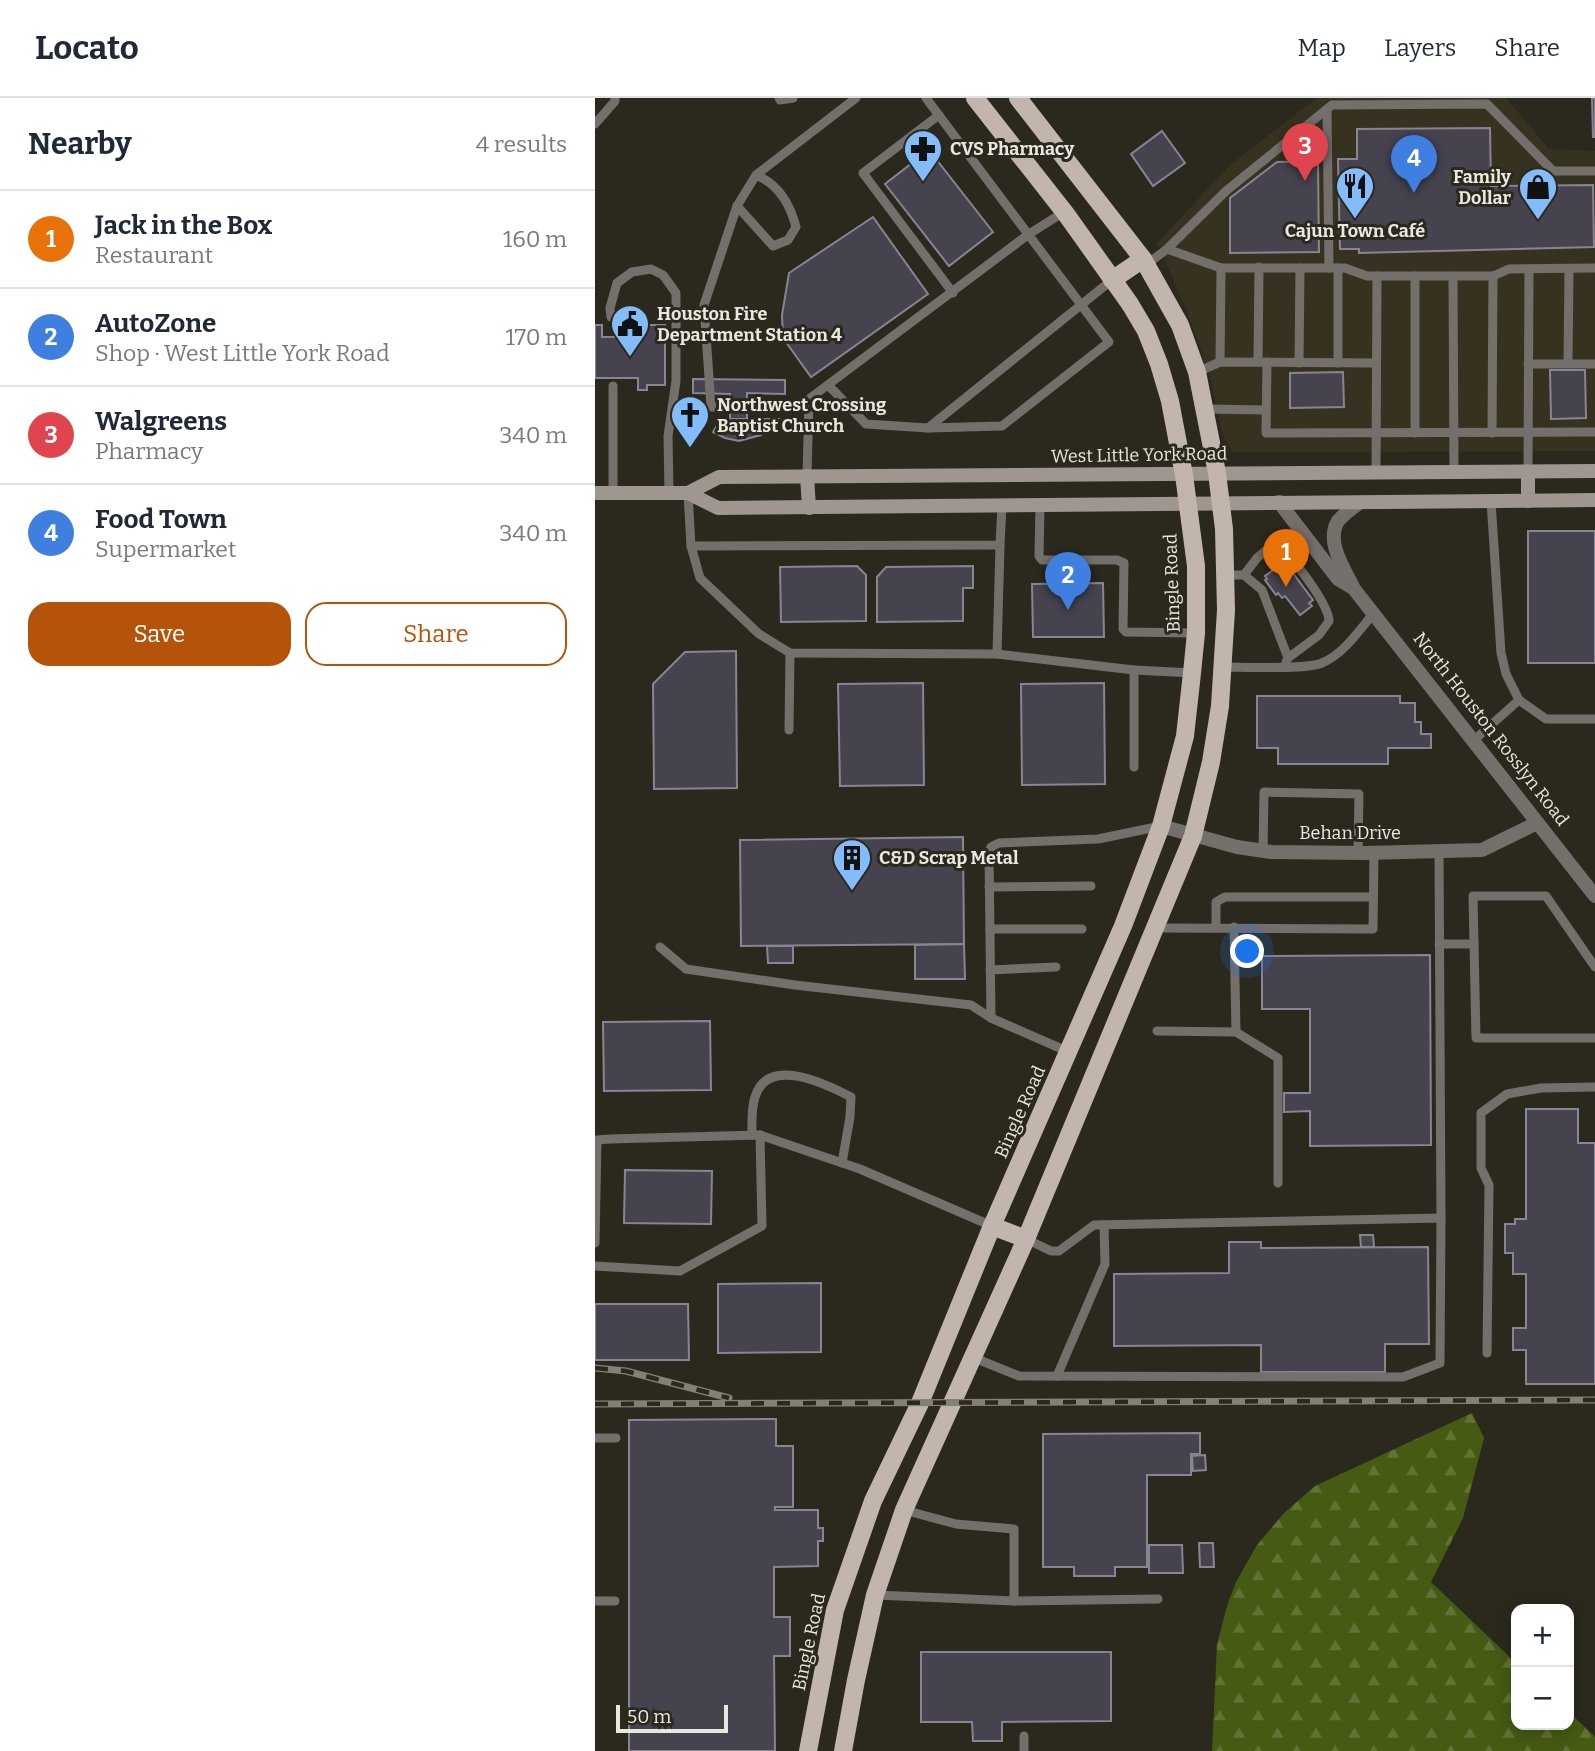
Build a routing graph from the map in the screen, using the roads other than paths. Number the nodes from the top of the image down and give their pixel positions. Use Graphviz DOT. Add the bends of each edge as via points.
graph roads {
  1 [pos="615,98"];
  2 [pos="779,98"];
  3 [pos="793,98"];
  4 [pos="856,98"];
  5 [pos="926,98"];
  6 [pos="975,98"];
  7 [pos="1018,98"];
  8 [pos="1327,110"];
  9 [pos="939,116"];
  10 [pos="595,124"];
  11 [pos="1595,171"];
  12 [pos="756,175"];
  13 [pos="737,206"];
  14 [pos="1064,212"];
  15 [pos="1030,234"];
  16 [pos="1167,249"];
  17 [pos="1145,262"];
  18 [pos="1259,267"];
  19 [pos="1221,268"];
  20 [pos="1300,268"];
  21 [pos="1333,268"];
  22 [pos="1595,268"];
  23 [pos="1529,269"];
  24 [pos="1569,269"];
  25 [pos="1377,276"];
  26 [pos="1415,276"];
  27 [pos="1454,276"];
  28 [pos="1493,276"];
  29 [pos="1112,280"];
  30 [pos="953,293"];
  31 [pos="1082,304"];
  32 [pos="611,317"];
  33 [pos="1220,362"];
  34 [pos="1262,362"];
  35 [pos="1299,362"];
  36 [pos="1338,363"];
  37 [pos="1376,363"];
  38 [pos="1569,363"];
  39 [pos="1595,363"];
  40 [pos="1528,364"];
  41 [pos="1197,372"];
  42 [pos="828,385"];
  43 [pos="613,386"];
  44 [pos="809,408"];
  45 [pos="1205,409"];
  46 [pos="1266,410"];
  47 [pos="928,428"];
  48 [pos="1528,432"];
  49 [pos="1595,432"];
  50 [pos="1376,433"];
  51 [pos="1415,433"];
  52 [pos="1454,433"];
  53 [pos="1492,433"];
  54 [pos="1595,471"];
  55 [pos="1454,472"];
  56 [pos="1528,472"];
  57 [pos="1217,473"];
  58 [pos="1376,473"];
  59 [pos="1184,475"];
  60 [pos="807,476"];
  61 [pos="595,493"];
  62 [pos="613,493"];
  63 [pos="669,493"];
  64 [pos="688,494"];
  65 [pos="1595,500"];
  66 [pos="1491,501"];
  67 [pos="1528,501"];
  68 [pos="1279,502"];
  69 [pos="1359,503"];
  70 [pos="1188,504"];
  71 [pos="1221,504"];
  72 [pos="1002,506"];
  73 [pos="1040,506"];
  74 [pos="809,508"];
  75 [pos="1000,545"];
  76 [pos="691,546"];
  77 [pos="1225,575"];
  78 [pos="1244,575"];
  79 [pos="1354,589"];
  80 [pos="1374,613"];
  81 [pos="1196,633"];
  82 [pos="790,653"];
  83 [pos="997,654"];
  84 [pos="1286,662"];
  85 [pos="1222,667"];
  86 [pos="1135,670"];
  87 [pos="1192,673"];
  88 [pos="1519,700"];
  89 [pos="1595,719"];
  90 [pos="789,730"];
  91 [pos="1473,741"];
  92 [pos="1134,767"];
  93 [pos="1537,824"];
  94 [pos="1161,826"];
  95 [pos="1193,836"];
  96 [pos="1263,851"];
  97 [pos="1439,851"];
  98 [pos="1358,853"];
  99 [pos="1374,853"];
  100 [pos="1091,886"];
  101 [pos="989,887"];
  102 [pos="1595,896"];
  103 [pos="1373,897"];
  104 [pos="1216,927"];
  105 [pos="1234,927"];
  106 [pos="1155,928"];
  107 [pos="990,929"];
  108 [pos="1082,929"];
  109 [pos="1439,944"];
  110 [pos="1474,944"];
  111 [pos="660,947"];
  112 [pos="1056,967"];
  113 [pos="1595,967"];
  114 [pos="990,970"];
  115 [pos="991,1018"];
  116 [pos="1157,1031"];
  117 [pos="1236,1032"];
  118 [pos="1595,1038"];
  119 [pos="1069,1052"];
  120 [pos="1595,1087"];
  121 [pos="756,1135"];
  122 [pos="842,1163"];
  123 [pos="1278,1183"];
  124 [pos="1441,1218"];
  125 [pos="1104,1225"];
  126 [pos="992,1226"];
  127 [pos="1026,1240"];
  128 [pos="595,1243"];
  129 [pos="595,1266"];
  130 [pos="1487,1353"];
  131 [pos="972,1357"];
  132 [pos="1057,1376"];
  133 [pos="595,1438"];
  134 [pos="615,1438"];
  135 [pos="873,1501"];
  136 [pos="904,1510"];
  137 [pos="875,1595"];
  138 [pos="1158,1599"];
  139 [pos="595,1601"];
  140 [pos="615,1601"];
  141 [pos="1014,1601"];
  142 [pos="1024,1736"];
  143 [pos="808,1751"];
  144 [pos="843,1751"];
  145 [pos="1024,1751"];
  1 -- 10 [label="lane"];
  2 -- 3 [label="lane"];
  4 -- 12 [label="lane"];
  5 -- 9 [label="lane"];
  6 -- 14 [label="main road"];
  7 -- 17 [label="main road"];
  8 -- 11 [label="lane" via="1332,105 1487,104 1553,171"];
  8 -- 16 [label="lane" via="1226,191"];
  8 -- 21 [label="lane"];
  9 -- 15 [label="lane"];
  9 -- 30 [label="lane" via="863,173"];
  12 -- 13 [label="lane"];
  12 -- 13 [label="lane" via="771,181 792,211 796,227 788,240 772,246"];
  13 -- 44 [label="lane" via="704,305 711,407"];
  14 -- 15 [label="lane"];
  14 -- 29 [label="main road"];
  15 -- 30 [label="lane"];
  15 -- 31 [label="lane"];
  16 -- 17 [label="lane"];
  16 -- 19 [label="lane"];
  17 -- 29 [label="main road"];
  17 -- 41 [label="main road" via="1180,325"];
  18 -- 19 [label="lane"];
  18 -- 20 [label="lane"];
  18 -- 34 [label="lane"];
  19 -- 33 [label="lane"];
  20 -- 21 [label="lane"];
  20 -- 35 [label="lane"];
  21 -- 25 [label="lane"];
  21 -- 36 [label="lane"];
  22 -- 24 [label="lane"];
  23 -- 24 [label="lane"];
  23 -- 28 [label="lane" via="1509,269"];
  23 -- 40 [label="lane"];
  24 -- 38 [label="lane"];
  25 -- 26 [label="lane"];
  25 -- 37 [label="lane"];
  26 -- 27 [label="lane"];
  26 -- 51 [label="lane"];
  27 -- 28 [label="lane"];
  27 -- 52 [label="lane"];
  28 -- 53 [label="lane"];
  29 -- 31 [label="lane"];
  29 -- 59 [label="main road" via="1146,331 1160,364"];
  30 -- 42 [label="lane"];
  31 -- 47 [label="lane"];
  31 -- 47 [label="lane" via="1109,342 1002,426"];
  32 -- 63 [label="lane" via="617,283 632,272 652,269 663,275 676,293"];
  33 -- 34 [label="lane"];
  33 -- 41 [label="lane"];
  34 -- 35 [label="lane"];
  34 -- 46 [label="lane"];
  35 -- 36 [label="lane"];
  36 -- 37 [label="lane"];
  37 -- 50 [label="lane"];
  38 -- 39 [label="lane"];
  38 -- 40 [label="lane"];
  40 -- 48 [label="lane"];
  41 -- 45 [label="main road"];
  42 -- 44 [label="lane" via="809,400"];
  42 -- 47 [label="lane" via="866,424"];
  43 -- 62 [label="lane"];
  44 -- 60 [label="lane"];
  45 -- 46 [label="lane"];
  45 -- 57 [label="main road"];
  46 -- 50 [label="lane" via="1266,433"];
  48 -- 49 [label="lane"];
  48 -- 53 [label="lane"];
  48 -- 56 [label="lane"];
  50 -- 51 [label="lane"];
  50 -- 58 [label="lane"];
  51 -- 52 [label="lane"];
  52 -- 53 [label="lane"];
  52 -- 55 [label="lane"];
  54 -- 56 [label="main road, West Little York Road"];
  55 -- 56 [label="main road, West Little York Road"];
  55 -- 58 [label="main road, West Little York Road"];
  56 -- 67 [label="main road"];
  57 -- 58 [label="main road, West Little York Road"];
  57 -- 59 [label="main road, West Little York Road"];
  57 -- 71 [label="main road"];
  59 -- 60 [label="main road, West Little York Road"];
  59 -- 70 [label="main road, Bingle Road"];
  60 -- 64 [label="main road, West Little York Road" via="719,477"];
  60 -- 74 [label="main road"];
  61 -- 62 [label="main road"];
  62 -- 63 [label="main road"];
  63 -- 64 [label="main road"];
  64 -- 74 [label="main road" via="718,508"];
  64 -- 76 [label="lane"];
  65 -- 67 [label="main road"];
  66 -- 67 [label="main road"];
  66 -- 69 [label="main road"];
  66 -- 88 [label="lane" via="1501,653"];
  68 -- 69 [label="main road"];
  68 -- 71 [label="main road"];
  68 -- 79 [label="street, North Houston Rosslyn Road" via="1338,579"];
  69 -- 79 [label="street, North Houston Rosslyn Road" via="1338,521 1334,532 1339,559"];
  70 -- 71 [label="main road"];
  70 -- 73 [label="main road"];
  70 -- 81 [label="main road, Bingle Road" via="1196,566"];
  71 -- 77 [label="main road"];
  72 -- 73 [label="main road"];
  72 -- 74 [label="main road"];
  72 -- 75 [label="lane"];
  73 -- 81 [label="lane" via="1042,560 1123,563 1125,632"];
  75 -- 76 [label="lane"];
  75 -- 83 [label="lane"];
  76 -- 82 [label="lane" via="700,578 759,634"];
  77 -- 78 [label="lane"];
  77 -- 85 [label="main road"];
  78 -- 84 [label="lane" via="1262,590"];
  78 -- 84 [label="lane" via="1269,548 1282,551 1325,607 1329,621"];
  79 -- 80 [label="street, North Houston Rosslyn Road"];
  80 -- 84 [label="lane" via="1342,649 1322,663"];
  80 -- 91 [label="street, North Houston Rosslyn Road"];
  81 -- 87 [label="main road, Bingle Road"];
  82 -- 83 [label="lane"];
  82 -- 90 [label="lane"];
  83 -- 86 [label="lane"];
  84 -- 85 [label="lane"];
  85 -- 95 [label="main road" via="1211,761"];
  86 -- 87 [label="lane"];
  86 -- 92 [label="lane"];
  87 -- 94 [label="main road, Bingle Road" via="1185,736"];
  88 -- 89 [label="lane" via="1546,719"];
  88 -- 91 [label="lane"];
  91 -- 93 [label="street, North Houston Rosslyn Road"];
  93 -- 97 [label="street, Behan Drive" via="1482,850"];
  93 -- 102 [label="street, North Houston Rosslyn Road"];
  94 -- 95 [label="street, Behan Drive"];
  94 -- 101 [label="lane" via="1098,839 995,844 989,852"];
  94 -- 119 [label="main road, Bingle Road"];
  95 -- 96 [label="street, Behan Drive"];
  95 -- 106 [label="main road"];
  96 -- 98 [label="street, Behan Drive"];
  96 -- 98 [label="lane" via="1264,792 1359,794"];
  97 -- 99 [label="street, Behan Drive"];
  97 -- 109 [label="lane"];
  98 -- 99 [label="street, Behan Drive"];
  99 -- 103 [label="lane"];
  100 -- 101 [label="lane"];
  101 -- 107 [label="lane"];
  103 -- 104 [label="lane" via="1225,897 1216,902"];
  103 -- 105 [label="lane" via="1373,929"];
  104 -- 105 [label="lane"];
  104 -- 106 [label="lane"];
  105 -- 117 [label="lane"];
  106 -- 127 [label="main road"];
  107 -- 108 [label="lane"];
  107 -- 114 [label="lane"];
  109 -- 110 [label="lane"];
  109 -- 124 [label="lane"];
  110 -- 113 [label="lane" via="1473,896 1546,896"];
  110 -- 118 [label="lane" via="1476,1038"];
  111 -- 115 [label="lane" via="686,969 971,1005"];
  112 -- 114 [label="lane"];
  114 -- 115 [label="lane"];
  115 -- 119 [label="lane"];
  116 -- 117 [label="lane"];
  117 -- 123 [label="lane" via="1278,1058"];
  119 -- 126 [label="main road, Bingle Road"];
  120 -- 130 [label="lane" via="1507,1094 1481,1112 1481,1168 1489,1185"];
  121 -- 122 [label="lane"];
  121 -- 122 [label="lane" via="754,1099 759,1088 765,1080 799,1075 851,1097"];
  121 -- 128 [label="lane" via="597,1140"];
  121 -- 129 [label="lane" via="762,1226 680,1271"];
  122 -- 126 [label="lane"];
  124 -- 125 [label="lane"];
  124 -- 132 [label="lane" via="1440,1363 1402,1377"];
  125 -- 127 [label="lane" via="1094,1225 1059,1251"];
  125 -- 132 [label="lane" via="1105,1264"];
  126 -- 127 [label="main road"];
  126 -- 135 [label="main road, Bingle Road"];
  127 -- 131 [label="main road"];
  131 -- 132 [label="lane" via="1019,1376"];
  131 -- 136 [label="main road"];
  133 -- 134 [label="lane"];
  135 -- 136 [label="main road"];
  135 -- 143 [label="main road, Bingle Road" via="835,1610"];
  136 -- 137 [label="main road"];
  136 -- 141 [label="lane" via="956,1524 1014,1529"];
  137 -- 141 [label="lane"];
  137 -- 144 [label="main road"];
  138 -- 141 [label="lane"];
  139 -- 140 [label="lane"];
  142 -- 145 [label="lane"];
}
